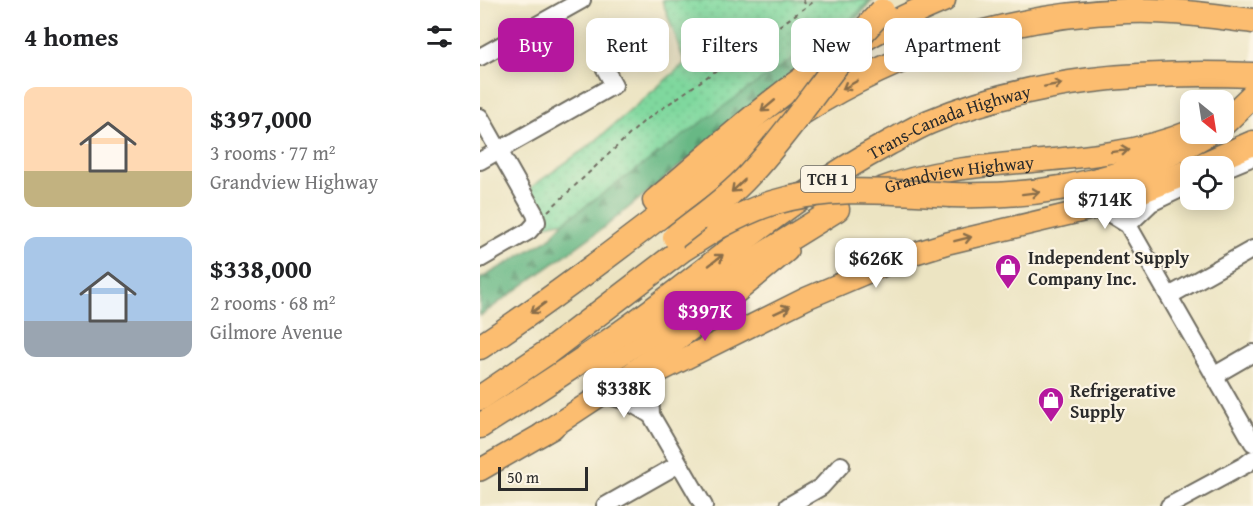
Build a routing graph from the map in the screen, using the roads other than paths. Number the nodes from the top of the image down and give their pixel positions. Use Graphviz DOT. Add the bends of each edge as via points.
graph roads {
  1 [pos="582,0"];
  2 [pos="944,0"];
  3 [pos="888,5"];
  4 [pos="1253,21"];
  5 [pos="480,57"];
  6 [pos="607,72"];
  7 [pos="1253,75"];
  8 [pos="1253,94"];
  9 [pos="1234,111"];
  10 [pos="480,117"];
  11 [pos="1180,135"];
  12 [pos="1253,142"];
  13 [pos="1188,144"];
  14 [pos="499,150"];
  15 [pos="1222,156"];
  16 [pos="1253,157"];
  17 [pos="480,160"];
  18 [pos="1234,165"];
  19 [pos="1180,176"];
  20 [pos="1180,189"];
  21 [pos="1099,207"];
  22 [pos="837,209"];
  23 [pos="1128,225"];
  24 [pos="1253,249"];
  25 [pos="480,259"];
  26 [pos="585,273"];
  27 [pos="1169,296"];
  28 [pos="480,347"];
  29 [pos="1253,353"];
  30 [pos="654,373"];
  31 [pos="1215,375"];
  32 [pos="480,382"];
  33 [pos="610,396"];
  34 [pos="480,398"];
  35 [pos="651,415"];
  36 [pos="480,426"];
  37 [pos="480,432"];
  38 [pos="543,434"];
  39 [pos="1253,442"];
  40 [pos="1253,459"];
  41 [pos="680,464"];
  42 [pos="841,465"];
  43 [pos="480,470"];
  44 [pos="605,506"];
  45 [pos="704,506"];
  46 [pos="788,506"];
  47 [pos="1168,506"];
  1 -- 5 [label="street"];
  2 -- 26 [label="highway, one-way" via="838,54 806,77 634,218"];
  3 -- 32 [label="highway, one-way, bridge" via="859,35 748,177 578,312"];
  4 -- 26 [label="highway, one-way" via="1187,12 1077,14 960,38 905,58 855,81 783,125"];
  6 -- 14 [label="street" via="614,86"];
  36 -- 7 [label="highway, Trans-Canada Highway / TCH 1, one-way" via="612,340 811,191 928,122 993,99 1053,84 1116,77"];
  8 -- 9 [label="highway"];
  10 -- 14 [label="street"];
  22 -- 11 [label="main road, Grandview Highway, one-way" via="884,187 956,168 1128,150"];
  12 -- 15 [label="highway"];
  34 -- 13 [label="highway, one-way, bridge" via="548,352 683,249 718,227 771,203 823,192 863,190 1021,194 1087,183 1146,164"];
  14 -- 17 [label="street"];
  14 -- 25 [label="street" via="535,214 541,217 529,231"];
  16 -- 18 [label="street"];
  19 -- 21 [label="highway"];
  20 -- 23 [label="street" via="1151,203"];
  21 -- 23 [label="street"];
  30 -- 21 [label="main road, one-way" via="807,298 906,256"];
  22 -- 37 [label="highway" via="758,258 611,360"];
  22 -- 38 [label="main road, Grandview Highway" via="698,324"];
  23 -- 27 [label="street"];
  24 -- 27 [label="street"];
  26 -- 28 [label="highway, one-way"];
  27 -- 31 [label="street"];
  29 -- 31 [label="street"];
  30 -- 33 [label="main road"];
  30 -- 35 [label="street"];
  31 -- 39 [label="street"];
  33 -- 35 [label="street"];
  33 -- 38 [label="main road"];
  35 -- 41 [label="street"];
  38 -- 43 [label="main road"];
  40 -- 47 [label="street"];
  41 -- 44 [label="street"];
  41 -- 45 [label="street"];
  42 -- 46 [label="street" via="821,487"];
}
